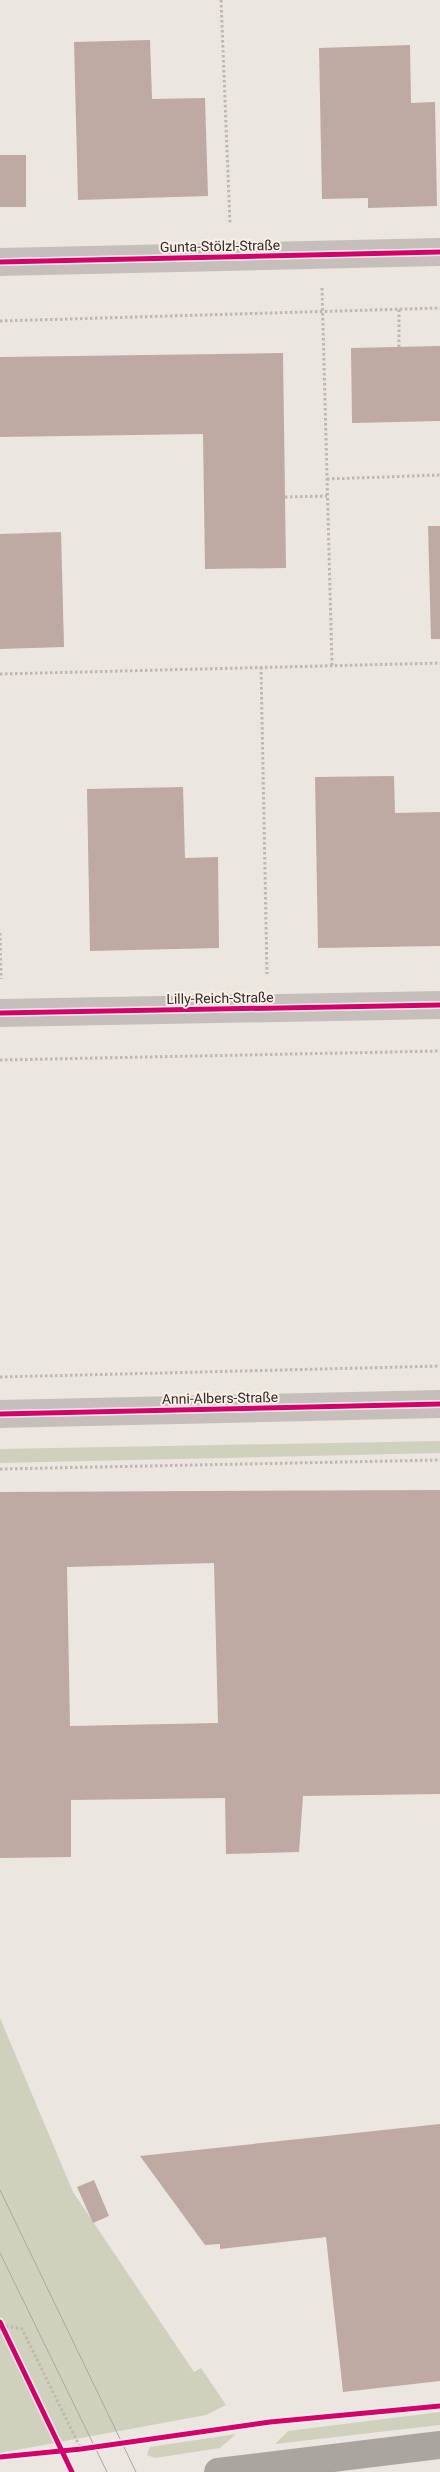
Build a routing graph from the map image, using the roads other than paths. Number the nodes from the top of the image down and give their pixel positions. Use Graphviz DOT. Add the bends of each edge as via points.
graph roads {
  1 [pos="440,252"];
  2 [pos="0,262"];
  3 [pos="440,1004"];
  4 [pos="1,1013"];
  5 [pos="440,1404"];
  6 [pos="0,1414"];
  7 [pos="440,2445"];
  8 [pos="218,2472"];
  1 -- 2 [label="street, Gunta-Stölzl-Straße"];
  3 -- 4 [label="street, Lilly-Reich-Straße"];
  5 -- 6 [label="street, Anni-Albers-Straße"];
  7 -- 8 [label="highway"];
}
